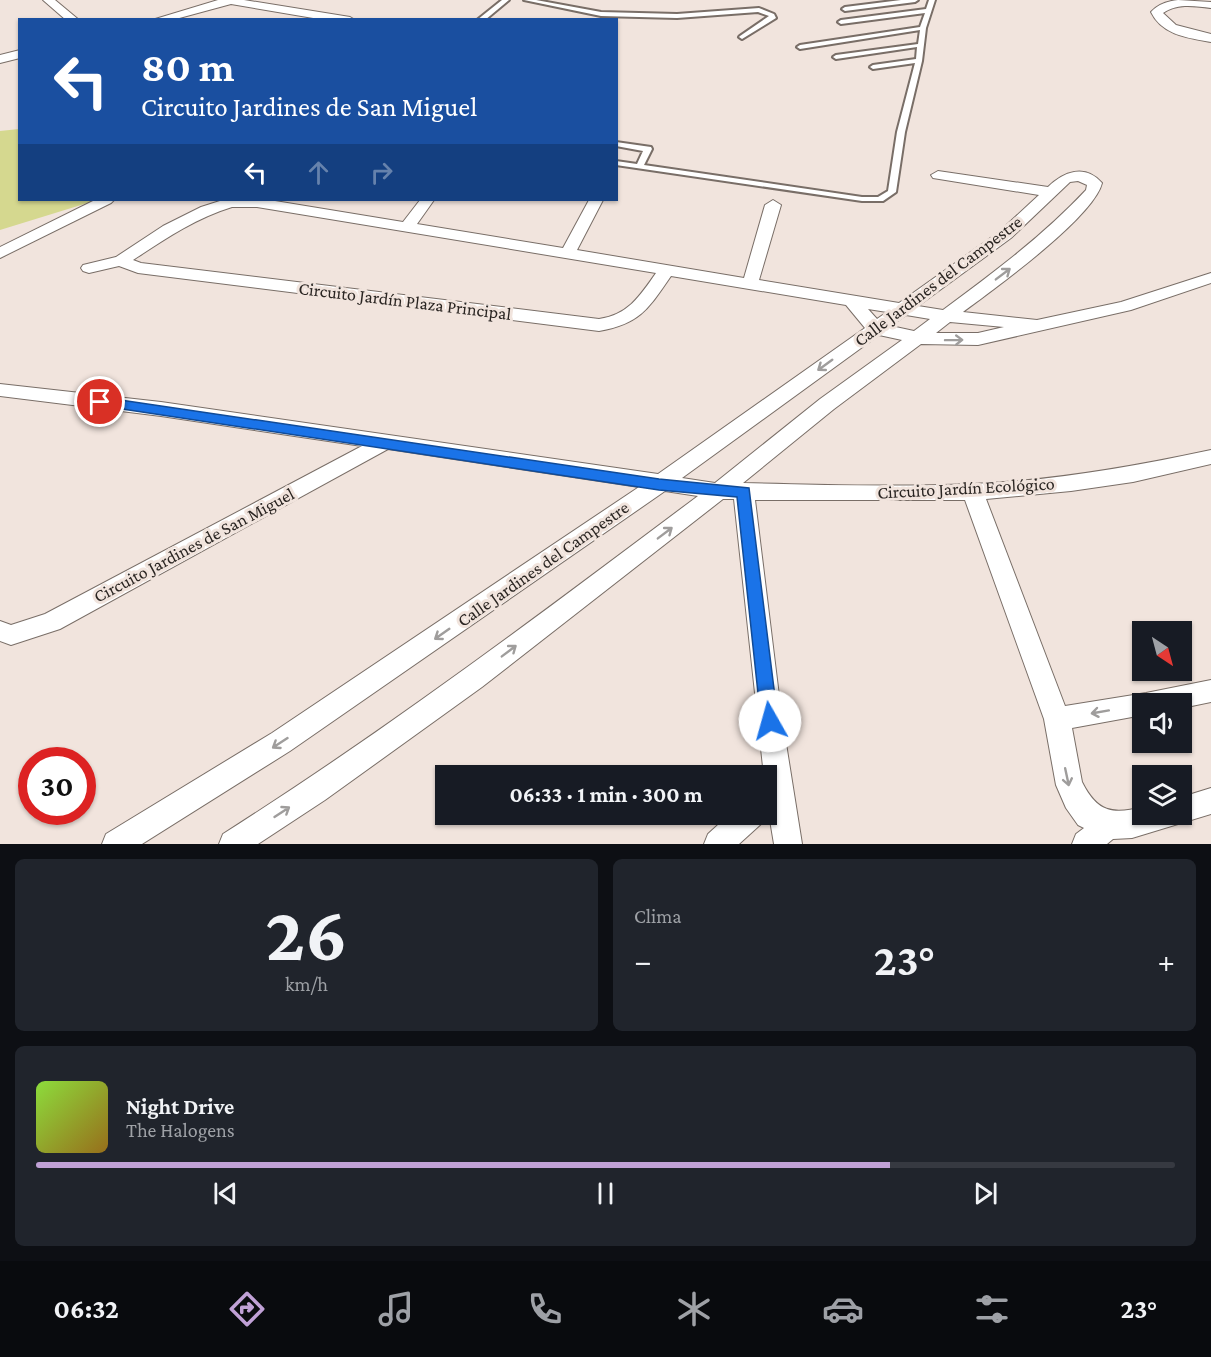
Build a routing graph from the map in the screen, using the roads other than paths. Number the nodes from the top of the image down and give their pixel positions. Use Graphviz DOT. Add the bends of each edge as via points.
graph roads {
  1 [pos="48,0"];
  2 [pos="229,0"];
  3 [pos="506,0"];
  4 [pos="527,0"];
  5 [pos="915,0"];
  6 [pos="932,0"];
  7 [pos="1206,3"];
  8 [pos="846,9"];
  9 [pos="928,11"];
  10 [pos="71,18"];
  11 [pos="164,18"];
  12 [pos="338,18"];
  13 [pos="483,18"];
  14 [pos="841,22"];
  15 [pos="922,28"];
  16 [pos="742,37"];
  17 [pos="1211,38"];
  18 [pos="921,45"];
  19 [pos="800,47"];
  20 [pos="18,54"];
  21 [pos="836,57"];
  22 [pos="0,59"];
  23 [pos="919,61"];
  24 [pos="873,67"];
  25 [pos="618,144"];
  26 [pos="618,163"];
  27 [pos="640,166"];
  28 [pos="938,175"];
  29 [pos="1050,192"];
  30 [pos="104,201"];
  31 [pos="258,201"];
  32 [pos="426,201"];
  33 [pos="595,201"];
  34 [pos="773,205"];
  35 [pos="406,228"];
  36 [pos="0,253"];
  37 [pos="568,253"];
  38 [pos="121,261"];
  39 [pos="89,268"];
  40 [pos="667,270"];
  41 [pos="1211,278"];
  42 [pos="947,279"];
  43 [pos="750,284"];
  44 [pos="975,294"];
  45 [pos="852,302"];
  46 [pos="902,309"];
  47 [pos="943,316"];
  48 [pos="1035,325"];
  49 [pos="876,329"];
  50 [pos="920,338"];
  51 [pos="0,390"];
  52 [pos="383,443"];
  53 [pos="1211,457"];
  54 [pos="659,484"];
  55 [pos="719,491"];
  56 [pos="744,492"];
  57 [pos="973,492"];
  58 [pos="0,631"];
  59 [pos="1211,692"];
  60 [pos="1192,696"];
  61 [pos="1132,706"];
  62 [pos="1057,719"];
  63 [pos="769,765"];
  64 [pos="1211,801"];
  65 [pos="1192,808"];
  66 [pos="777,810"];
  67 [pos="1132,824"];
  68 [pos="739,825"];
  69 [pos="1107,826"];
  70 [pos="116,844"];
  71 [pos="233,844"];
  72 [pos="718,844"];
  73 [pos="788,844"];
  74 [pos="1086,844"];
  1 -- 10 [label="street"];
  2 -- 11 [label="street"];
  2 -- 12 [label="street"];
  3 -- 13 [label="lane"];
  4 -- 16 [label="lane" via="621,16 759,10 772,15 768,22"];
  5 -- 8 [label="lane"];
  6 -- 9 [label="lane"];
  7 -- 17 [label="street" via="1184,2 1161,7 1157,12 1159,18 1177,30"];
  9 -- 14 [label="lane"];
  9 -- 15 [label="lane"];
  15 -- 18 [label="lane"];
  15 -- 19 [label="lane"];
  18 -- 21 [label="lane"];
  18 -- 23 [label="lane"];
  20 -- 22 [label="street"];
  23 -- 24 [label="lane"];
  23 -- 27 [label="lane" via="901,132 892,192 880,200"];
  25 -- 27 [label="lane" via="648,149"];
  26 -- 27 [label="lane"];
  28 -- 29 [label="street"];
  29 -- 42 [label="street, Calle Jardines del Campestre" via="1005,235"];
  44 -- 29 [label="street, Calle Jardines del Campestre, one-way" via="1064,224 1096,186 1087,178 1070,176"];
  30 -- 36 [label="street"];
  31 -- 35 [label="street, Circuito Jardín Plaza Principal"];
  31 -- 38 [label="street, Circuito Jardín Plaza Principal" via="231,202 206,210"];
  32 -- 35 [label="street"];
  33 -- 37 [label="street"];
  34 -- 43 [label="street"];
  35 -- 37 [label="street, Circuito Jardín Plaza Principal"];
  37 -- 40 [label="street, Circuito Jardín Plaza Principal"];
  38 -- 39 [label="street, Circuito Jardín Plaza Principal"];
  38 -- 40 [label="street, Circuito Jardín Plaza Principal" via="138,268 599,325 620,323 634,315"];
  40 -- 43 [label="street, Circuito Jardín Plaza Principal"];
  41 -- 48 [label="street" via="1125,306"];
  42 -- 44 [label="street"];
  42 -- 46 [label="street, Calle Jardines del Campestre"];
  43 -- 45 [label="street, Circuito Jardín Plaza Principal"];
  44 -- 47 [label="street, Calle Jardines del Campestre"];
  45 -- 46 [label="street, Circuito Jardín Plaza Principal"];
  45 -- 49 [label="street"];
  46 -- 47 [label="street, Circuito Jardín Plaza Principal"];
  46 -- 49 [label="street, Calle Jardines del Campestre"];
  47 -- 48 [label="street, Circuito Jardín Plaza Principal"];
  47 -- 50 [label="street, Calle Jardines del Campestre"];
  50 -- 48 [label="street, one-way" via="978,339"];
  49 -- 50 [label="street"];
  49 -- 54 [label="street, Calle Jardines del Campestre, one-way"];
  50 -- 55 [label="street, Calle Jardines del Campestre" via="827,404"];
  51 -- 52 [label="street" via="161,409"];
  52 -- 54 [label="street"];
  52 -- 58 [label="street, Circuito Jardines de San Miguel" via="52,622 11,635"];
  53 -- 57 [label="street, Circuito Jardín Ecológico" via="1133,474"];
  54 -- 55 [label="street"];
  54 -- 70 [label="street, Calle Jardines del Campestre, one-way" via="281,742"];
  55 -- 56 [label="street, Circuito Jardín Ecológico"];
  71 -- 55 [label="street, Calle Jardines del Campestre, one-way" via="473,679"];
  56 -- 57 [label="street, Circuito Jardín Ecológico"];
  56 -- 63 [label="street"];
  57 -- 62 [label="street"];
  59 -- 60 [label="street"];
  61 -- 62 [label="street, one-way"];
  62 -- 69 [label="street, one-way" via="1068,784 1082,809"];
  64 -- 65 [label="street"];
  66 -- 73 [label="street"];
  67 -- 69 [label="street"];
  68 -- 72 [label="street"];
  69 -- 74 [label="street"];
}
